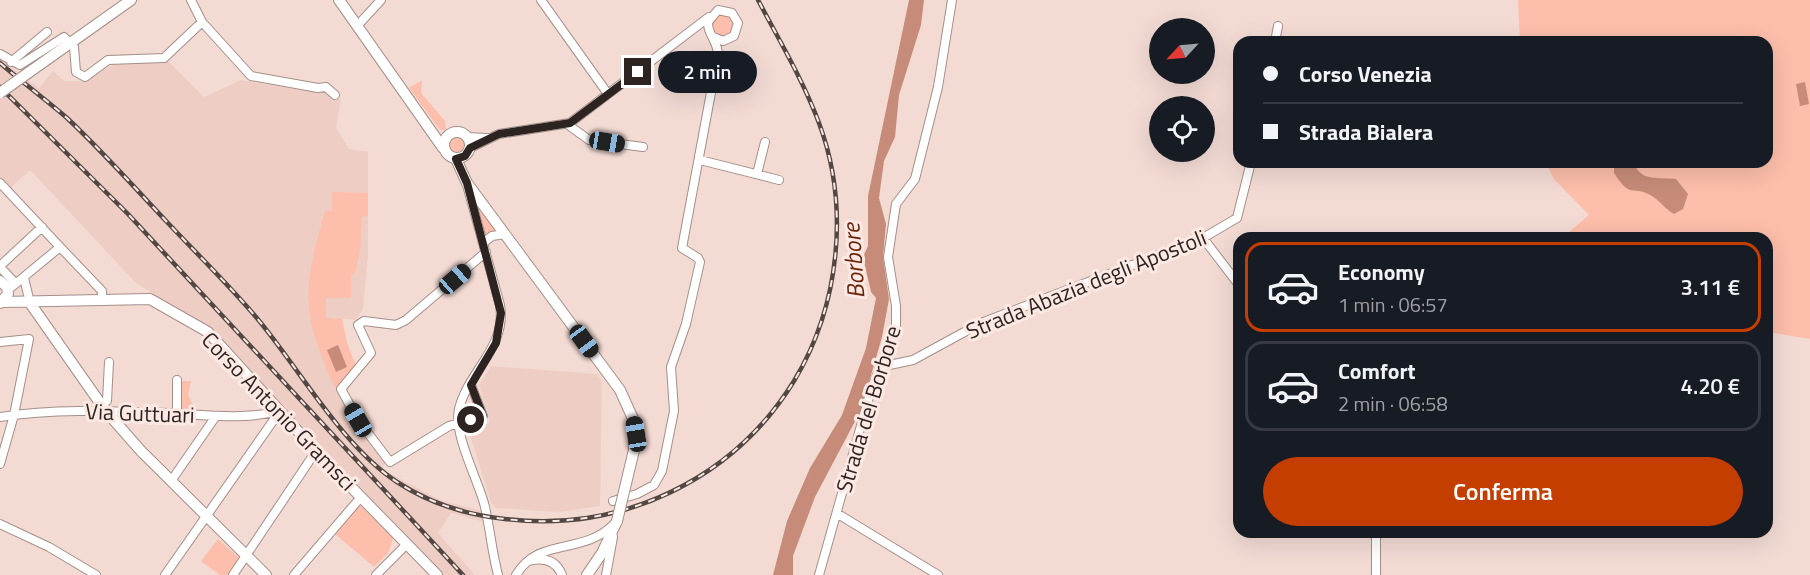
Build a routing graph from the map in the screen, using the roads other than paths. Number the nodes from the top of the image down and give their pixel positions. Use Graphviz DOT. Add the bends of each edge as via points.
graph roads {
  1 [pos="131,0"];
  2 [pos="191,0"];
  3 [pos="339,0"];
  4 [pos="381,0"];
  5 [pos="541,0"];
  6 [pos="952,0"];
  7 [pos="725,2"];
  8 [pos="713,13"];
  9 [pos="735,15"];
  10 [pos="202,22"];
  11 [pos="358,25"];
  12 [pos="1278,26"];
  13 [pos="694,29"];
  14 [pos="48,32"];
  15 [pos="711,35"];
  16 [pos="1276,36"];
  17 [pos="731,38"];
  18 [pos="72,42"];
  19 [pos="0,54"];
  20 [pos="718,55"];
  21 [pos="11,62"];
  22 [pos="0,93"];
  23 [pos="608,94"];
  24 [pos="335,95"];
  25 [pos="567,124"];
  26 [pos="434,132"];
  27 [pos="447,136"];
  28 [pos="467,136"];
  29 [pos="487,138"];
  30 [pos="765,142"];
  31 [pos="643,147"];
  32 [pos="443,148"];
  33 [pos="470,148"];
  34 [pos="456,159"];
  35 [pos="700,160"];
  36 [pos="1250,168"];
  37 [pos="757,174"];
  38 [pos="779,180"];
  39 [pos="467,183"];
  40 [pos="2,187"];
  41 [pos="42,227"];
  42 [pos="505,234"];
  43 [pos="1203,238"];
  44 [pos="60,247"];
  45 [pos="484,247"];
  46 [pos="0,266"];
  47 [pos="1233,277"];
  48 [pos="0,281"];
  49 [pos="10,291"];
  50 [pos="102,300"];
  51 [pos="27,303"];
  52 [pos="0,342"];
  53 [pos="109,362"];
  54 [pos="880,367"];
  55 [pos="177,380"];
  56 [pos="471,385"];
  57 [pos="103,408"];
  58 [pos="280,411"];
  59 [pos="177,414"];
  60 [pos="14,415"];
  61 [pos="216,416"];
  62 [pos="0,417"];
  63 [pos="459,423"];
  64 [pos="316,451"];
  65 [pos="0,464"];
  66 [pos="171,481"];
  67 [pos="361,497"];
  68 [pos="613,501"];
  69 [pos="838,514"];
  70 [pos="206,516"];
  71 [pos="617,521"];
  72 [pos="0,524"];
  73 [pos="1376,538"];
  74 [pos="406,545"];
  75 [pos="246,556"];
  76 [pos="523,563"];
  77 [pos="96,575"];
  78 [pos="165,575"];
  79 [pos="233,575"];
  80 [pos="266,575"];
  81 [pos="294,575"];
  82 [pos="376,575"];
  83 [pos="437,575"];
  84 [pos="498,575"];
  85 [pos="516,575"];
  86 [pos="562,575"];
  87 [pos="587,575"];
  88 [pos="606,575"];
  89 [pos="819,575"];
  90 [pos="938,575"];
  91 [pos="1376,575"];
  1 -- 18 [label="main road"];
  2 -- 10 [label="street"];
  3 -- 11 [label="main road"];
  4 -- 11 [label="street"];
  5 -- 23 [label="street"];
  6 -- 54 [label="street, Strada del Borbore" via="938,87 915,179 896,204 888,257 896,328"];
  7 -- 8 [label="street"];
  7 -- 9 [label="street"];
  8 -- 9 [label="street" via="727,10"];
  8 -- 13 [label="street"];
  8 -- 15 [label="street" via="708,26"];
  9 -- 17 [label="street" via="738,28"];
  10 -- 18 [label="street" via="164,58 108,60 85,77 74,68"];
  10 -- 24 [label="street" via="251,76 326,87"];
  11 -- 26 [label="main road"];
  12 -- 16 [label="street"];
  13 -- 15 [label="street"];
  13 -- 23 [label="street"];
  14 -- 21 [label="street"];
  15 -- 17 [label="street" via="720,40"];
  15 -- 20 [label="street"];
  17 -- 20 [label="street"];
  18 -- 21 [label="street" via="64,37 20,64"];
  18 -- 22 [label="main road, bridge"];
  19 -- 21 [label="street"];
  20 -- 35 [label="street"];
  23 -- 25 [label="street"];
  25 -- 29 [label="street"];
  25 -- 31 [label="street" via="589,140"];
  26 -- 27 [label="main road"];
  26 -- 32 [label="main road"];
  27 -- 28 [label="main road" via="457,132"];
  27 -- 32 [label="main road"];
  28 -- 29 [label="street"];
  28 -- 33 [label="main road"];
  29 -- 33 [label="street"];
  30 -- 37 [label="street"];
  32 -- 34 [label="main road"];
  33 -- 34 [label="main road" via="465,156"];
  34 -- 39 [label="main road"];
  35 -- 37 [label="street"];
  35 -- 68 [label="street" via="682,248 700,262 686,324 671,367 674,411 662,471 654,485"];
  36 -- 43 [label="street, Strada Abazia degli Apostoli" via="1237,218"];
  37 -- 38 [label="street"];
  39 -- 42 [label="main road"];
  39 -- 45 [label="street"];
  40 -- 41 [label="street"];
  41 -- 44 [label="street"];
  41 -- 46 [label="street"];
  42 -- 45 [label="street" via="492,236"];
  42 -- 71 [label="main road, bridge" via="624,398 634,421 634,450"];
  43 -- 47 [label="street"];
  43 -- 54 [label="street, Strada Abazia degli Apostoli" via="981,323 913,360"];
  44 -- 49 [label="street"];
  44 -- 50 [label="street" via="102,291"];
  45 -- 56 [label="street" via="500,305 501,325 496,343"];
  45 -- 63 [label="street" via="406,320 396,325 363,321 358,325 371,353 341,389 358,420 390,462"];
  46 -- 49 [label="street"];
  48 -- 49 [label="main road"];
  49 -- 51 [label="main road, Corso Antonio Gramsci"];
  49 -- 51 [label="street"];
  50 -- 51 [label="main road, Corso Antonio Gramsci"];
  50 -- 58 [label="main road, Corso Antonio Gramsci" via="150,298 208,332"];
  51 -- 57 [label="main road"];
  52 -- 60 [label="street" via="29,339"];
  53 -- 57 [label="street" via="107,401"];
  54 -- 69 [label="street, Strada del Borbore"];
  55 -- 59 [label="street"];
  56 -- 63 [label="street" via="459,408"];
  56 -- 63 [label="street" via="483,416"];
  57 -- 59 [label="street, Via Guttuari"];
  57 -- 60 [label="street, Via Guttuari"];
  57 -- 66 [label="main road"];
  58 -- 61 [label="street, Via Guttuari"];
  58 -- 64 [label="main road, Corso Antonio Gramsci"];
  58 -- 70 [label="street"];
  59 -- 61 [label="street, Via Guttuari"];
  60 -- 62 [label="street, Via Guttuari"];
  60 -- 65 [label="street"];
  61 -- 66 [label="street"];
  63 -- 84 [label="street" via="484,504"];
  64 -- 67 [label="main road, Corso Antonio Gramsci"];
  64 -- 75 [label="street"];
  66 -- 70 [label="main road"];
  67 -- 74 [label="main road, Corso Antonio Gramsci"];
  67 -- 81 [label="street"];
  69 -- 89 [label="street, Strada del Borbore"];
  69 -- 90 [label="street"];
  70 -- 75 [label="main road"];
  70 -- 78 [label="street"];
  71 -- 76 [label="street" via="601,536 533,555"];
  71 -- 87 [label="main road"];
  71 -- 88 [label="street"];
  72 -- 77 [label="street"];
  73 -- 91 [label="street"];
  74 -- 82 [label="street"];
  74 -- 83 [label="main road, Corso Antonio Gramsci"];
  75 -- 79 [label="street"];
  75 -- 80 [label="main road"];
  76 -- 85 [label="street"];
  76 -- 86 [label="street" via="548,560"];
}
